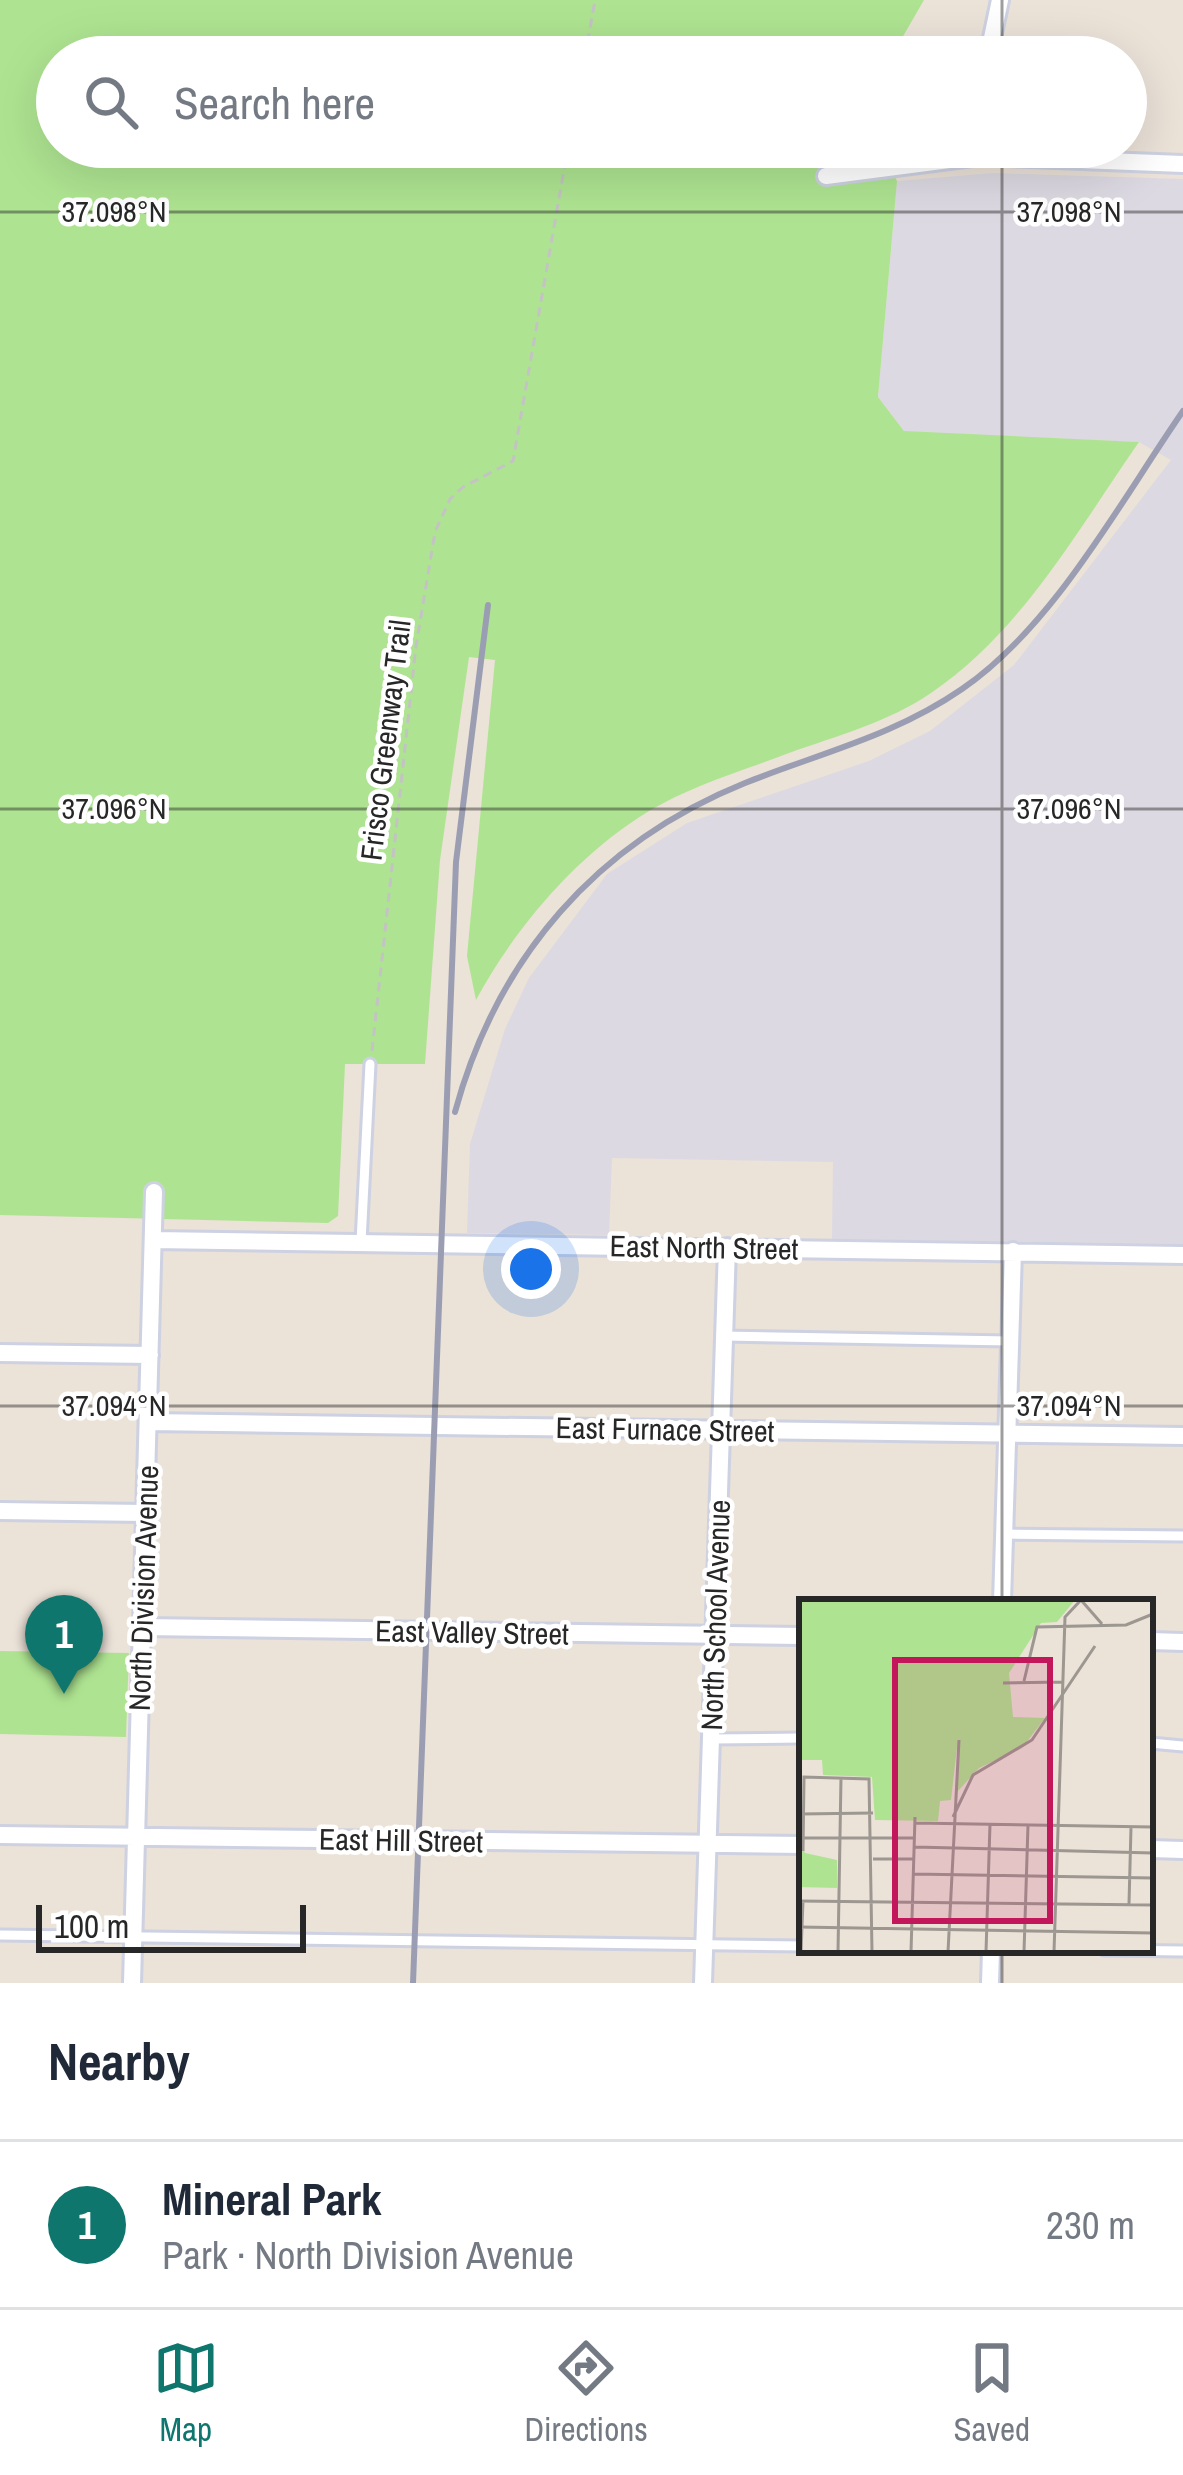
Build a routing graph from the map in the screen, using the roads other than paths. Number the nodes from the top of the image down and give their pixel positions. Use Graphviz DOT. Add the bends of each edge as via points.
graph roads {
  1 [pos="1000,0"];
  2 [pos="992,36"];
  3 [pos="1147,162"];
  4 [pos="1183,164"];
  5 [pos="877,168"];
  6 [pos="826,176"];
  7 [pos="370,1064"];
  8 [pos="154,1192"];
  9 [pos="153,1240"];
  10 [pos="362,1242"];
  11 [pos="727,1247"];
  12 [pos="1013,1251"];
  13 [pos="1183,1255"];
  14 [pos="724,1336"];
  15 [pos="1010,1341"];
  16 [pos="0,1353"];
  17 [pos="150,1354"];
  18 [pos="148,1422"];
  19 [pos="721,1429"];
  20 [pos="1007,1433"];
  21 [pos="1183,1436"];
  22 [pos="0,1511"];
  23 [pos="145,1513"];
  24 [pos="1004,1534"];
  25 [pos="1183,1536"];
  26 [pos="1002,1599"];
  27 [pos="142,1627"];
  28 [pos="715,1635"];
  29 [pos="799,1636"];
  30 [pos="1153,1641"];
  31 [pos="1183,1642"];
  32 [pos="799,1738"];
  33 [pos="711,1739"];
  34 [pos="1153,1743"];
  35 [pos="1183,1746"];
  36 [pos="0,1835"];
  37 [pos="136,1835"];
  38 [pos="708,1844"];
  39 [pos="799,1845"];
  40 [pos="1153,1849"];
  41 [pos="1183,1850"];
  42 [pos="0,1935"];
  43 [pos="133,1935"];
  44 [pos="704,1945"];
  45 [pos="799,1946"];
  46 [pos="1153,1951"];
  47 [pos="1183,1951"];
  48 [pos="991,1953"];
  49 [pos="132,1983"];
  50 [pos="703,1983"];
  51 [pos="990,1983"];
  1 -- 2 [label="street"];
  3 -- 4 [label="street"];
  5 -- 6 [label="street"];
  7 -- 10 [label="lane"];
  8 -- 9 [label="street, North Division Avenue"];
  9 -- 10 [label="street, East North Street"];
  9 -- 17 [label="street, North Division Avenue"];
  10 -- 11 [label="street, East North Street"];
  11 -- 12 [label="street, East North Street"];
  11 -- 14 [label="street, North School Avenue"];
  12 -- 13 [label="street, East North Street"];
  12 -- 15 [label="street"];
  14 -- 15 [label="lane"];
  14 -- 19 [label="street, North School Avenue"];
  15 -- 20 [label="street"];
  16 -- 17 [label="street"];
  17 -- 18 [label="street, North Division Avenue"];
  18 -- 19 [label="street, East Furnace Street"];
  18 -- 23 [label="street, North Division Avenue"];
  19 -- 20 [label="street, East Furnace Street"];
  19 -- 28 [label="street, North School Avenue"];
  20 -- 21 [label="street, East Furnace Street"];
  20 -- 24 [label="street"];
  22 -- 23 [label="street"];
  23 -- 27 [label="street, North Division Avenue"];
  24 -- 25 [label="lane"];
  24 -- 26 [label="street"];
  27 -- 28 [label="street, East Valley Street"];
  27 -- 37 [label="street, North Division Avenue"];
  28 -- 29 [label="street, East Valley Street"];
  28 -- 33 [label="street, North School Avenue"];
  30 -- 31 [label="street"];
  32 -- 33 [label="lane"];
  33 -- 38 [label="street, North School Avenue"];
  34 -- 35 [label="lane"];
  36 -- 37 [label="street, East Hill Street"];
  37 -- 38 [label="street, East Hill Street"];
  37 -- 43 [label="street, North Division Avenue"];
  38 -- 39 [label="street, East Hill Street"];
  38 -- 44 [label="street, North School Avenue"];
  40 -- 41 [label="street"];
  42 -- 43 [label="lane"];
  43 -- 44 [label="lane"];
  43 -- 49 [label="street, North Division Avenue"];
  44 -- 45 [label="lane"];
  44 -- 50 [label="street, North School Avenue"];
  46 -- 47 [label="lane"];
  48 -- 51 [label="street"];
}
